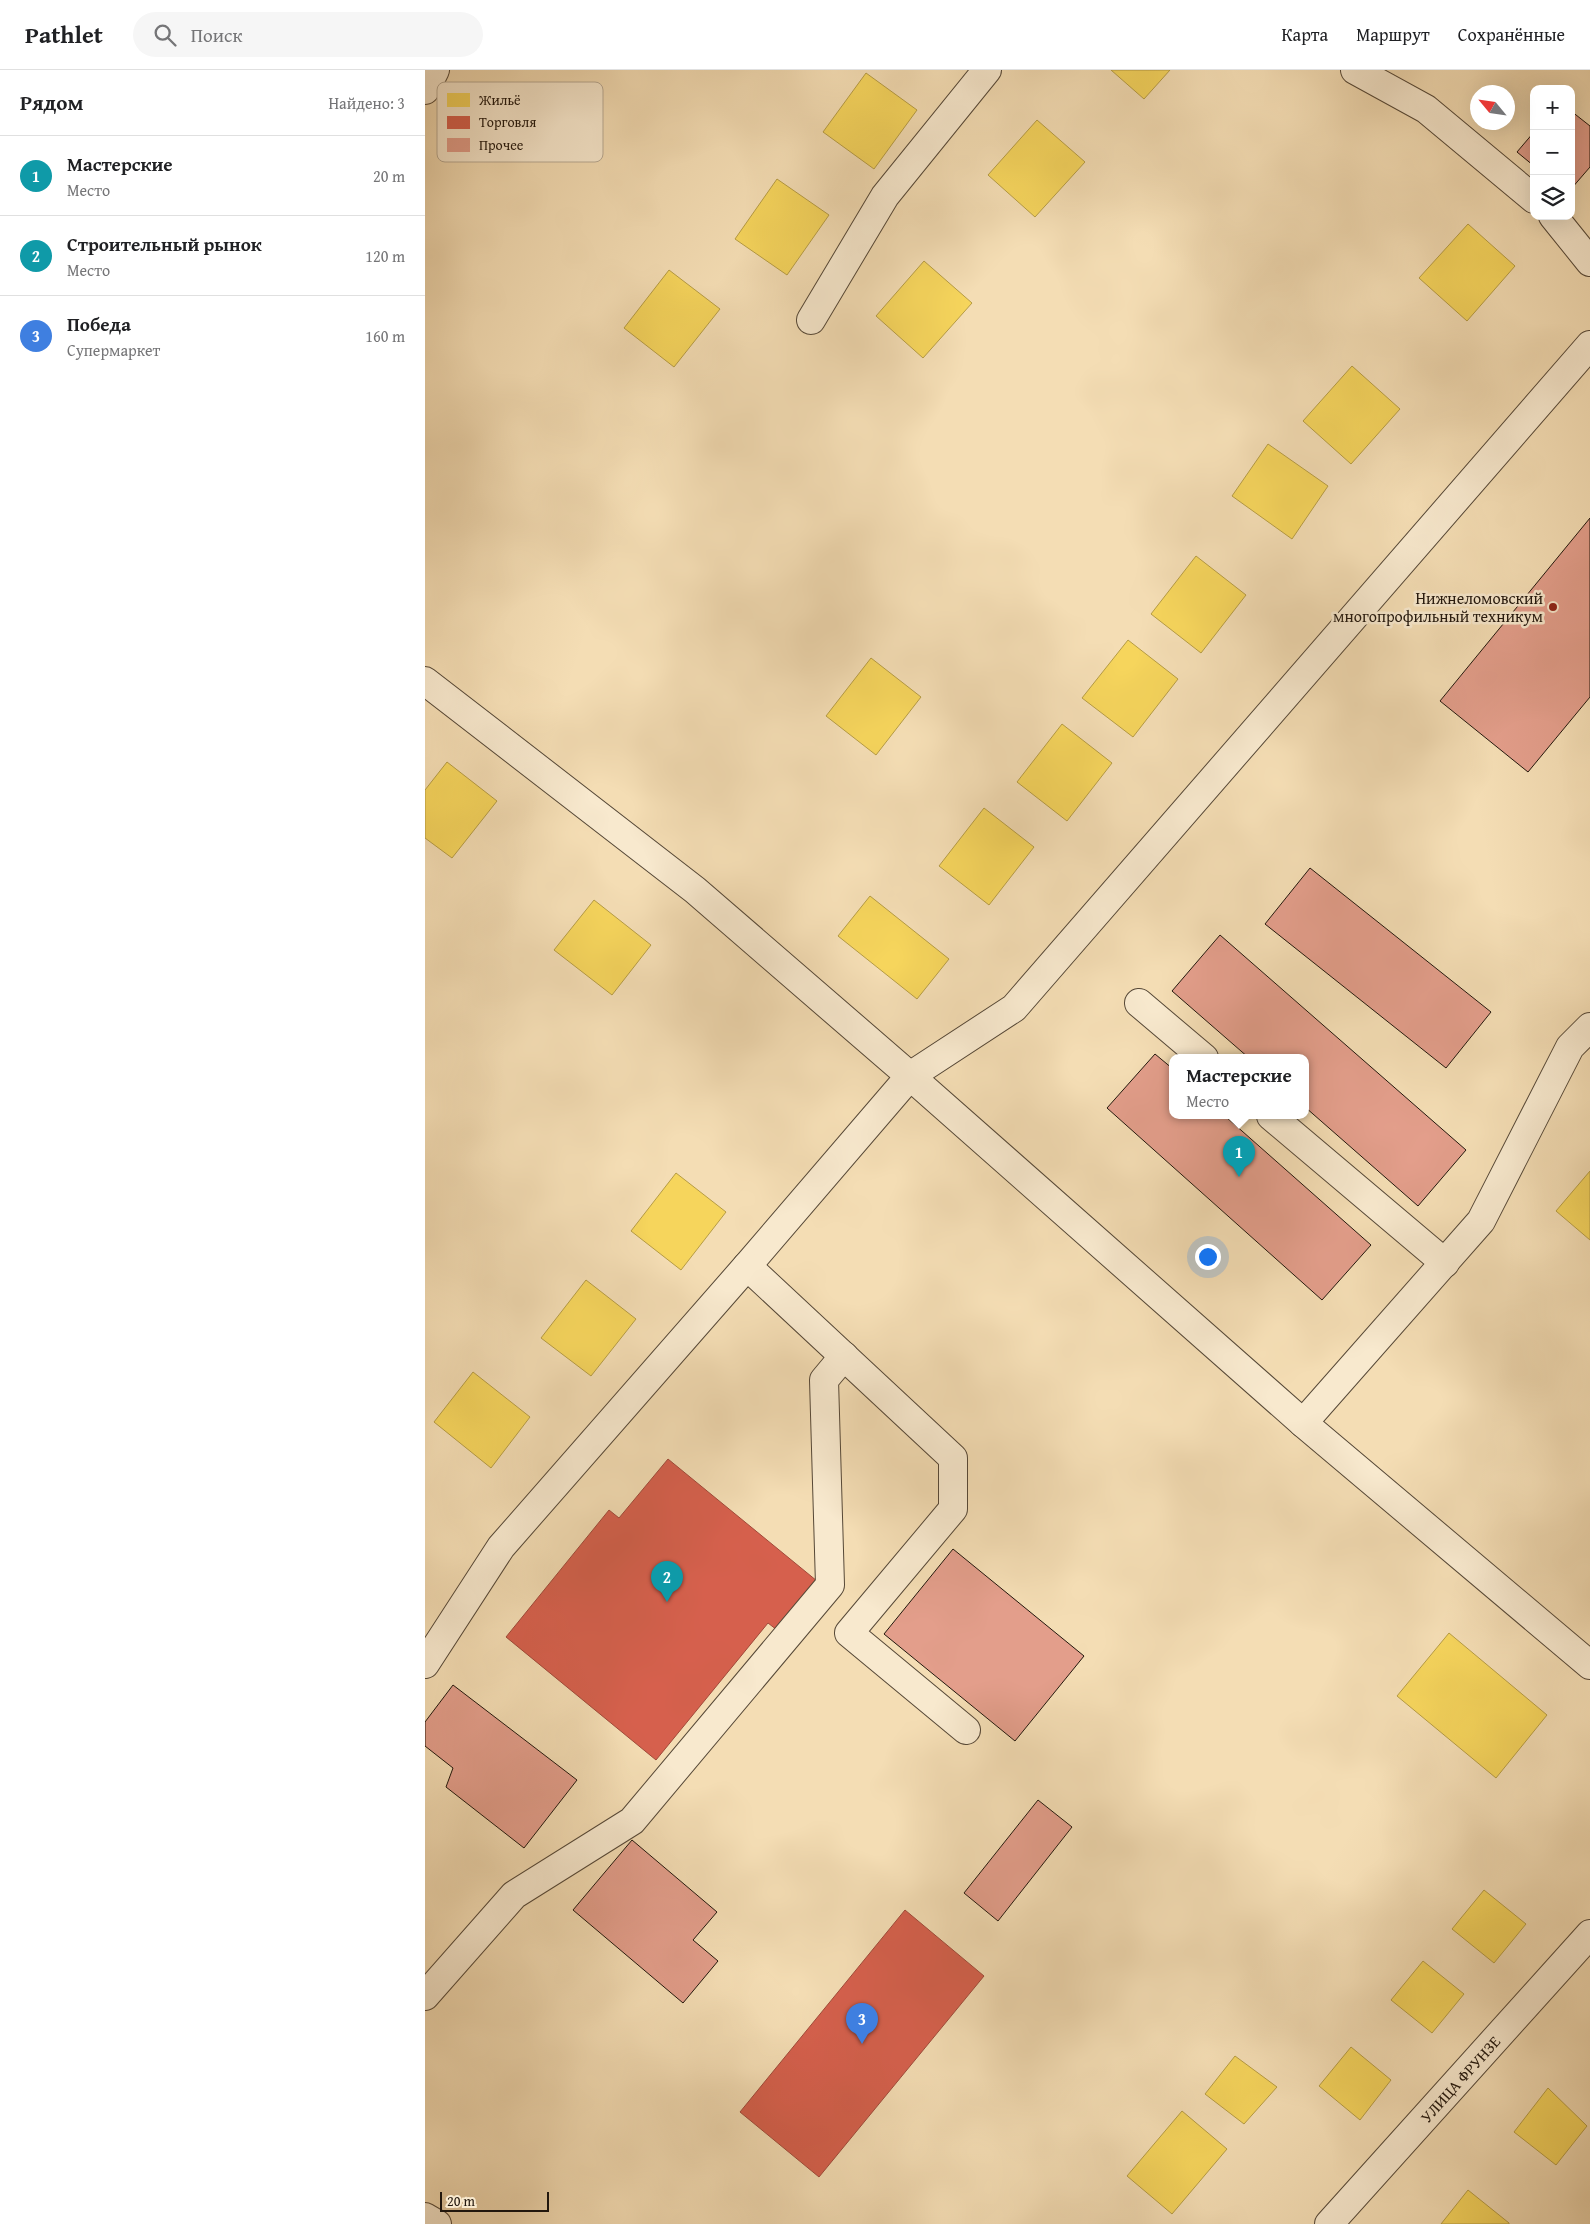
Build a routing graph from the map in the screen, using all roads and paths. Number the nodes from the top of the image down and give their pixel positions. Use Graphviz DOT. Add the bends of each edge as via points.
graph roads {
  1 [pos="435,70"];
  2 [pos="987,70"];
  3 [pos="1355,70"];
  4 [pos="425,90"];
  5 [pos="1530,196"];
  6 [pos="1556,220"];
  7 [pos="1590,262"];
  8 [pos="811,320"];
  9 [pos="1590,345"];
  10 [pos="425,680"];
  11 [pos="1139,1003"];
  12 [pos="1590,1027"];
  13 [pos="1199,1054"];
  14 [pos="911,1076"];
  15 [pos="1275,1119"];
  16 [pos="1445,1263"];
  17 [pos="747,1266"];
  18 [pos="844,1356"];
  19 [pos="1303,1423"];
  20 [pos="425,1664"];
  21 [pos="1590,1665"];
  22 [pos="967,1730"];
  23 [pos="1590,1934"];
  24 [pos="425,1996"];
  25 [pos="425,2217"];
  26 [pos="437,2224"];
  27 [pos="1329,2224"];
  1 -- 4 [label="street"];
  2 -- 8 [label="street" via="885,196"];
  3 -- 5 [label="street" via="1426,109"];
  6 -- 7 [label="street"];
  9 -- 14 [label="street" via="1014,1008"];
  10 -- 14 [label="street" via="695,890"];
  11 -- 13 [label="street"];
  12 -- 16 [label="street" via="1570,1048 1481,1221"];
  14 -- 17 [label="street"];
  14 -- 19 [label="street"];
  15 -- 16 [label="street"];
  16 -- 19 [label="street"];
  17 -- 18 [label="street"];
  17 -- 20 [label="street" via="501,1547"];
  18 -- 22 [label="street" via="953,1458 953,1509 849,1633"];
  18 -- 24 [label="street" via="824,1380 830,1585 632,1821 514,1895"];
  19 -- 21 [label="street"];
  23 -- 27 [label="street, УЛИЦА ФРУНЗЕ"];
  25 -- 26 [label="street"];
}
